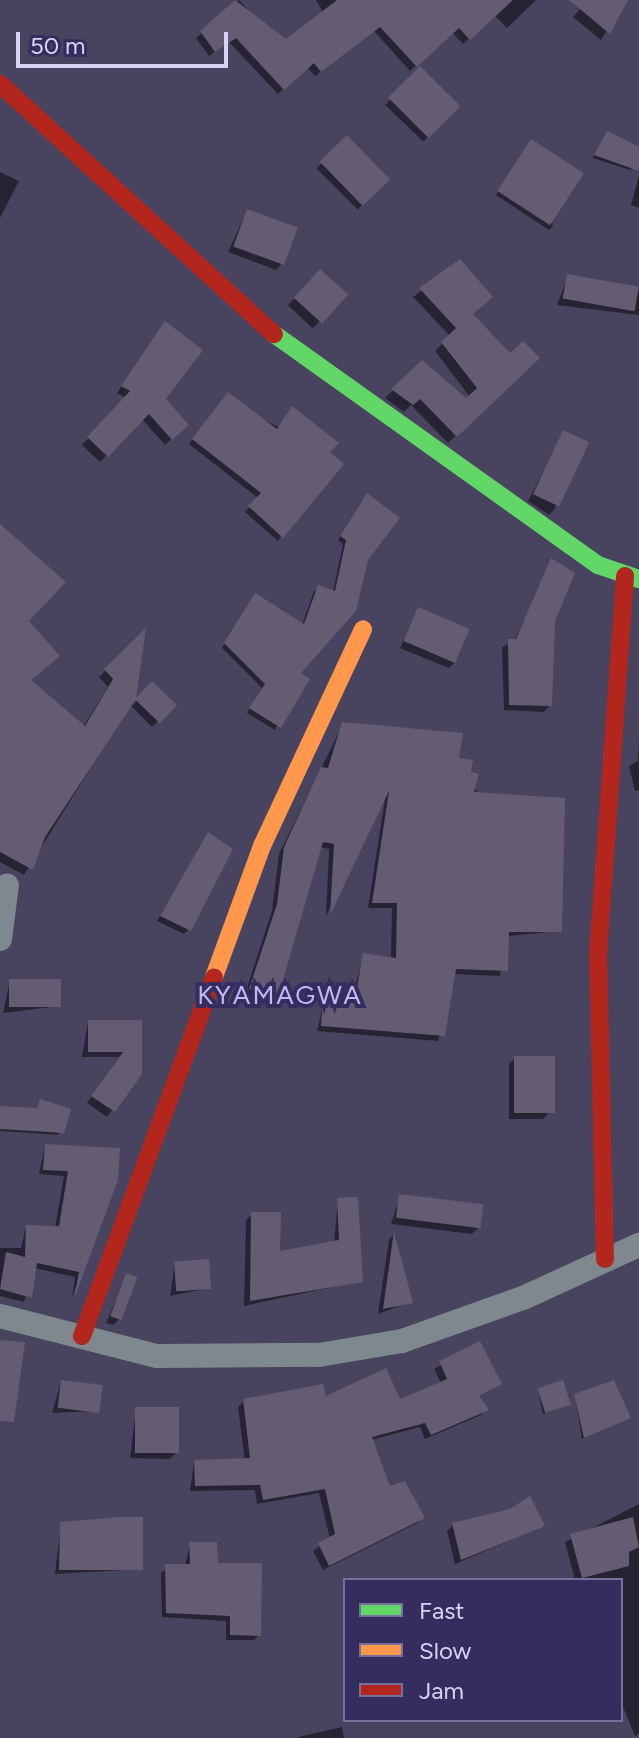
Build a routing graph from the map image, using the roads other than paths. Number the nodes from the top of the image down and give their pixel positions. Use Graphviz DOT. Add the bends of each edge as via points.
graph roads {
  1 [pos="0,84"];
  2 [pos="632,577"];
  3 [pos="363,629"];
  4 [pos="7,885"];
  5 [pos="0,939"];
  6 [pos="639,1245"];
  7 [pos="605,1259"];
  8 [pos="0,1316"];
  9 [pos="82,1336"];
  1 -- 2 [label="street" via="262,325 598,565"];
  2 -- 7 [label="street" via="598,954"];
  3 -- 9 [label="street" via="251,874"];
  4 -- 5 [label="street"];
  6 -- 7 [label="street"];
  7 -- 9 [label="street" via="523,1298 402,1341 319,1355 228,1361 157,1356"];
  8 -- 9 [label="street"];
}
